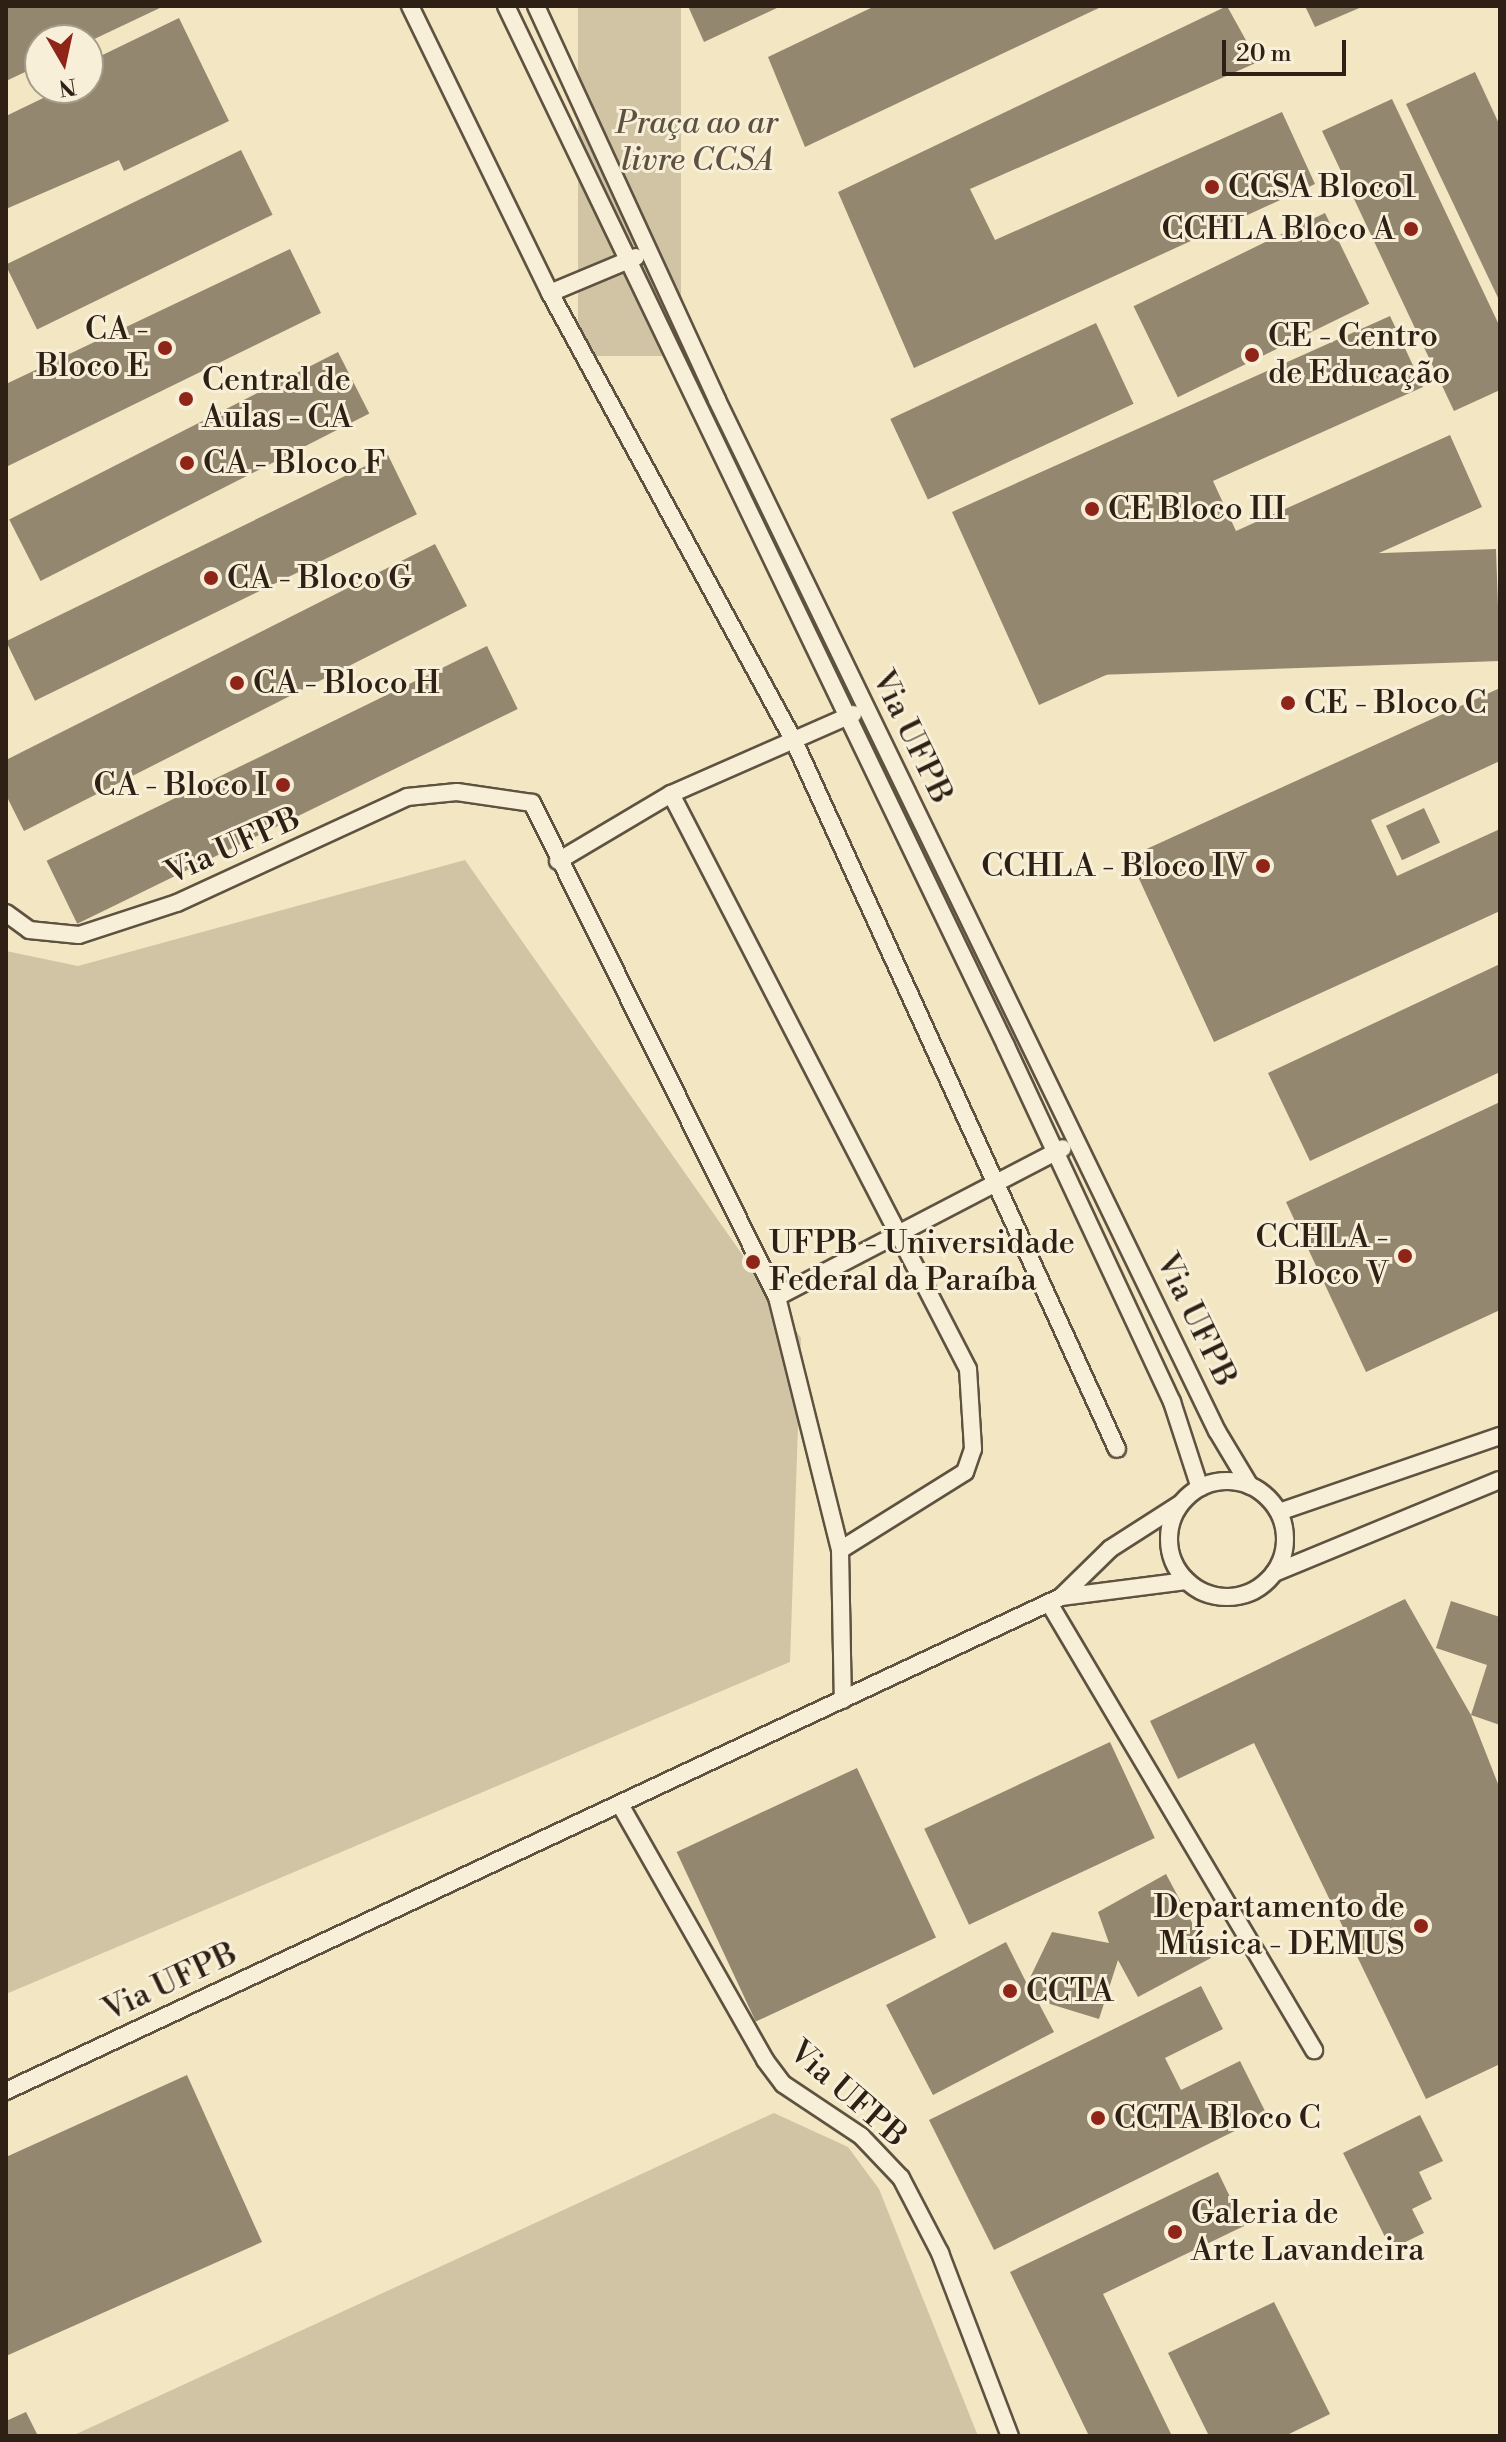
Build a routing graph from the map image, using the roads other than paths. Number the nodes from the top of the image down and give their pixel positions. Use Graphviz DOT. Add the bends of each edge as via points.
graph roads {
  1 [pos="410,6"];
  2 [pos="506,6"];
  3 [pos="536,6"];
  4 [pos="649,252"];
  5 [pos="628,261"];
  6 [pos="550,293"];
  7 [pos="866,707"];
  8 [pos="846,718"];
  9 [pos="794,741"];
  10 [pos="671,794"];
  11 [pos="558,861"];
  12 [pos="6,913"];
  13 [pos="1077,1142"];
  14 [pos="1055,1152"];
  15 [pos="1001,1185"];
  16 [pos="896,1235"];
  17 [pos="777,1297"];
  18 [pos="1500,1436"];
  19 [pos="1117,1449"];
  20 [pos="1500,1480"];
  21 [pos="1250,1486"];
  22 [pos="1200,1488"];
  23 [pos="1181,1503"];
  24 [pos="1279,1512"];
  25 [pos="840,1550"];
  26 [pos="1274,1573"];
  27 [pos="1186,1581"];
  28 [pos="1055,1600"];
  29 [pos="843,1700"];
  30 [pos="622,1808"];
  31 [pos="1314,2050"];
  32 [pos="6,2091"];
  33 [pos="1010,2436"];
  1 -- 6 [label="lane"];
  2 -- 5 [label="lane, Via UFPB"];
  3 -- 4 [label="lane, Via UFPB"];
  4 -- 5 [label="lane"];
  4 -- 7 [label="lane, Via UFPB"];
  5 -- 6 [label="lane"];
  5 -- 8 [label="lane, Via UFPB"];
  6 -- 9 [label="lane"];
  7 -- 8 [label="lane"];
  7 -- 13 [label="lane, Via UFPB"];
  8 -- 9 [label="lane"];
  8 -- 14 [label="lane, Via UFPB"];
  9 -- 10 [label="lane"];
  9 -- 15 [label="lane"];
  10 -- 11 [label="lane"];
  10 -- 16 [label="lane"];
  11 -- 12 [label="lane, Via UFPB" via="532,803 457,792 407,797 177,903 79,935 29,930"];
  11 -- 17 [label="lane"];
  13 -- 14 [label="lane"];
  13 -- 21 [label="lane, Via UFPB"];
  14 -- 15 [label="lane"];
  14 -- 22 [label="lane, Via UFPB" via="1172,1402"];
  15 -- 16 [label="lane"];
  15 -- 19 [label="lane"];
  16 -- 17 [label="lane"];
  16 -- 25 [label="lane" via="968,1369 973,1449 965,1472"];
  17 -- 25 [label="lane"];
  18 -- 24 [label="lane"];
  20 -- 26 [label="lane, Via UFPB"];
  21 -- 22 [label="lane" via="1225,1481"];
  21 -- 24 [label="lane, Via UFPB"];
  22 -- 23 [label="lane, Via UFPB"];
  23 -- 27 [label="lane" via="1169,1542"];
  23 -- 28 [label="lane, Via UFPB" via="1110,1549"];
  24 -- 26 [label="lane" via="1283,1554"];
  25 -- 29 [label="lane"];
  26 -- 27 [label="lane, Via UFPB" via="1256,1590 1232,1597"];
  27 -- 28 [label="lane, Via UFPB"];
  28 -- 29 [label="lane, Via UFPB"];
  28 -- 31 [label="lane"];
  29 -- 30 [label="lane, Via UFPB"];
  30 -- 32 [label="lane, Via UFPB"];
  30 -- 33 [label="lane, Via UFPB" via="783,2084 861,2136 901,2178 940,2253"];
}
